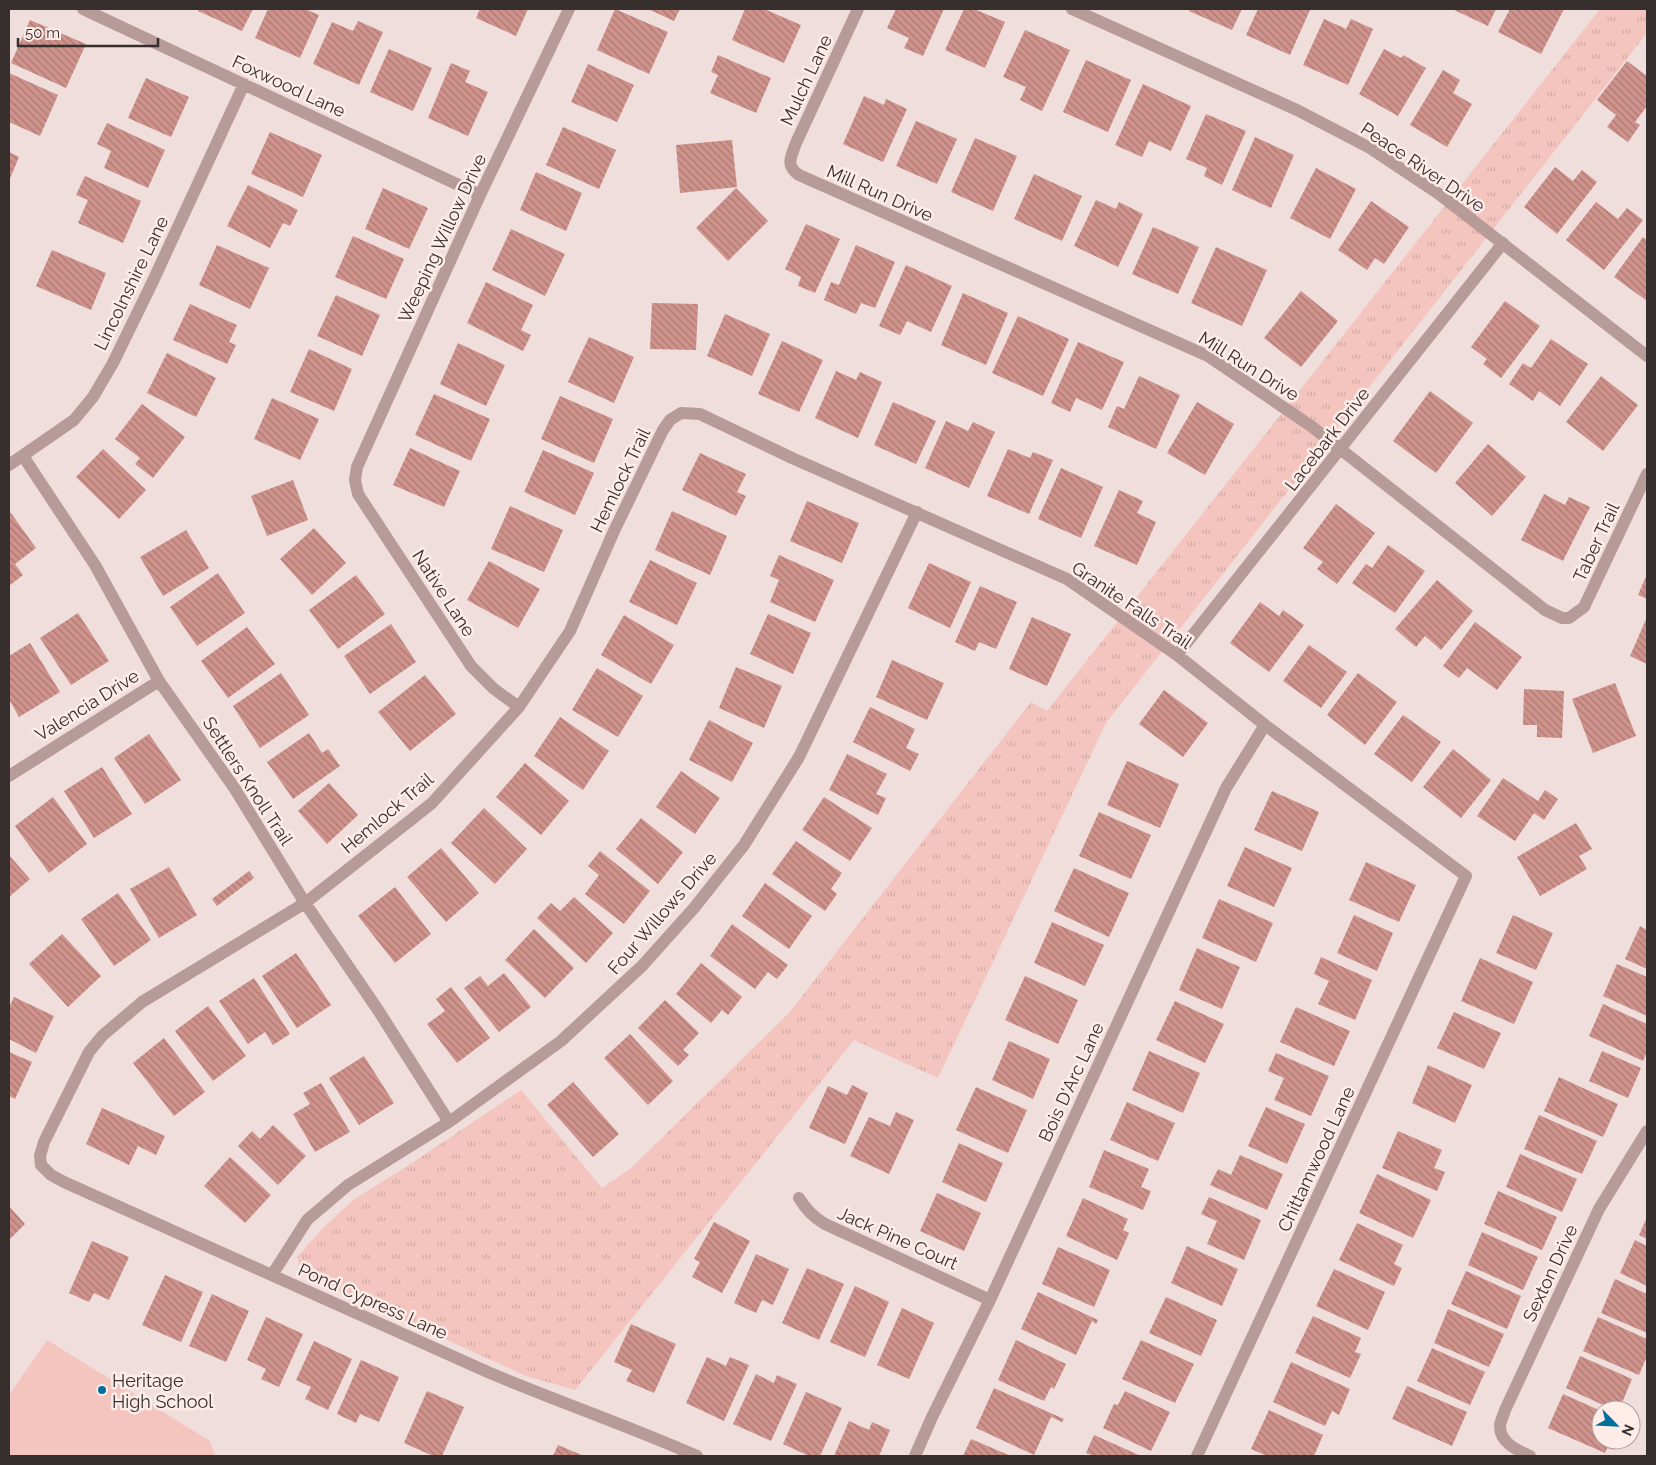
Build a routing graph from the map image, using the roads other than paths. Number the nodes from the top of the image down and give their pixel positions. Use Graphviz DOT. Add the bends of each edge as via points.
graph roads {
  1 [pos="84,9"];
  2 [pos="569,9"];
  3 [pos="858,9"];
  4 [pos="1072,9"];
  5 [pos="244,84"];
  6 [pos="790,167"];
  7 [pos="480,194"];
  8 [pos="1503,244"];
  9 [pos="1647,356"];
  10 [pos="681,413"];
  11 [pos="1340,450"];
  12 [pos="23,456"];
  13 [pos="9,465"];
  14 [pos="1647,474"];
  15 [pos="355,484"];
  16 [pos="916,512"];
  17 [pos="1569,618"];
  18 [pos="1177,655"];
  19 [pos="160,681"];
  20 [pos="519,707"];
  21 [pos="1265,725"];
  22 [pos="9,776"];
  23 [pos="1466,876"];
  24 [pos="305,903"];
  25 [pos="449,1122"];
  26 [pos="1647,1131"];
  27 [pos="41,1165"];
  28 [pos="799,1198"];
  29 [pos="272,1275"];
  30 [pos="990,1300"];
  31 [pos="697,1456"];
  32 [pos="915,1456"];
  33 [pos="1198,1456"];
  34 [pos="1530,1456"];
  1 -- 5 [label="street, Foxwood Lane"];
  2 -- 7 [label="street, Weeping Willow Drive"];
  3 -- 6 [label="street, Mulch Lane" via="796,143"];
  4 -- 8 [label="street, Peace River Drive" via="1297,110 1370,148 1439,194"];
  5 -- 7 [label="street, Foxwood Lane"];
  5 -- 12 [label="street, Lincolnshire Lane" via="153,281 93,397 74,420"];
  6 -- 11 [label="street, Mill Run Drive" via="807,180 1208,356 1311,426"];
  7 -- 15 [label="street, Weeping Willow Drive" via="357,467"];
  8 -- 9 [label="street, Peace River Drive"];
  8 -- 11 [label="street, Lacebark Drive"];
  10 -- 16 [label="street, Granite Falls Trail" via="708,417"];
  10 -- 20 [label="street, Hemlock Trail" via="662,430 570,631"];
  11 -- 17 [label="street, Mill Run Drive" via="1545,610"];
  11 -- 18 [label="street, Lacebark Drive"];
  12 -- 13 [label="street, Lincolnshire Lane"];
  12 -- 19 [label="street, Settlers Knoll Trail" via="95,565"];
  14 -- 17 [label="street, Taber Trail" via="1588,600"];
  15 -- 20 [label="street, Native Lane" via="358,494 471,666 494,689"];
  16 -- 18 [label="street, Granite Falls Trail" via="1066,579"];
  16 -- 25 [label="street, Four Willows Drive" via="799,757 744,845 642,966 562,1041"];
  18 -- 21 [label="street, Granite Falls Trail"];
  19 -- 22 [label="street, Valencia Drive"];
  19 -- 24 [label="street, Settlers Knoll Trail" via="235,788"];
  20 -- 24 [label="street, Hemlock Trail" via="432,803"];
  21 -- 23 [label="street, Granite Falls Trail"];
  21 -- 30 [label="street, Bois D'Arc Lane" via="1226,788"];
  23 -- 33 [label="street, Chittamwood Lane"];
  24 -- 25 [label="street, Settlers Knoll Trail"];
  24 -- 27 [label="street, Hemlock Trail" via="142,1002 102,1036 89,1052 48,1134 40,1156"];
  25 -- 29 [label="street, Four Willows Drive" via="348,1184 307,1220"];
  26 -- 34 [label="street, Sexton Drive" via="1599,1209 1505,1410 1500,1426 1503,1437 1515,1449"];
  27 -- 29 [label="street, Pond Cypress Lane" via="64,1182"];
  28 -- 30 [label="street, Jack Pine Court" via="807,1211 824,1224"];
  29 -- 31 [label="street, Pond Cypress Lane" via="490,1373"];
  30 -- 32 [label="street, Bois D'Arc Lane"];
}
